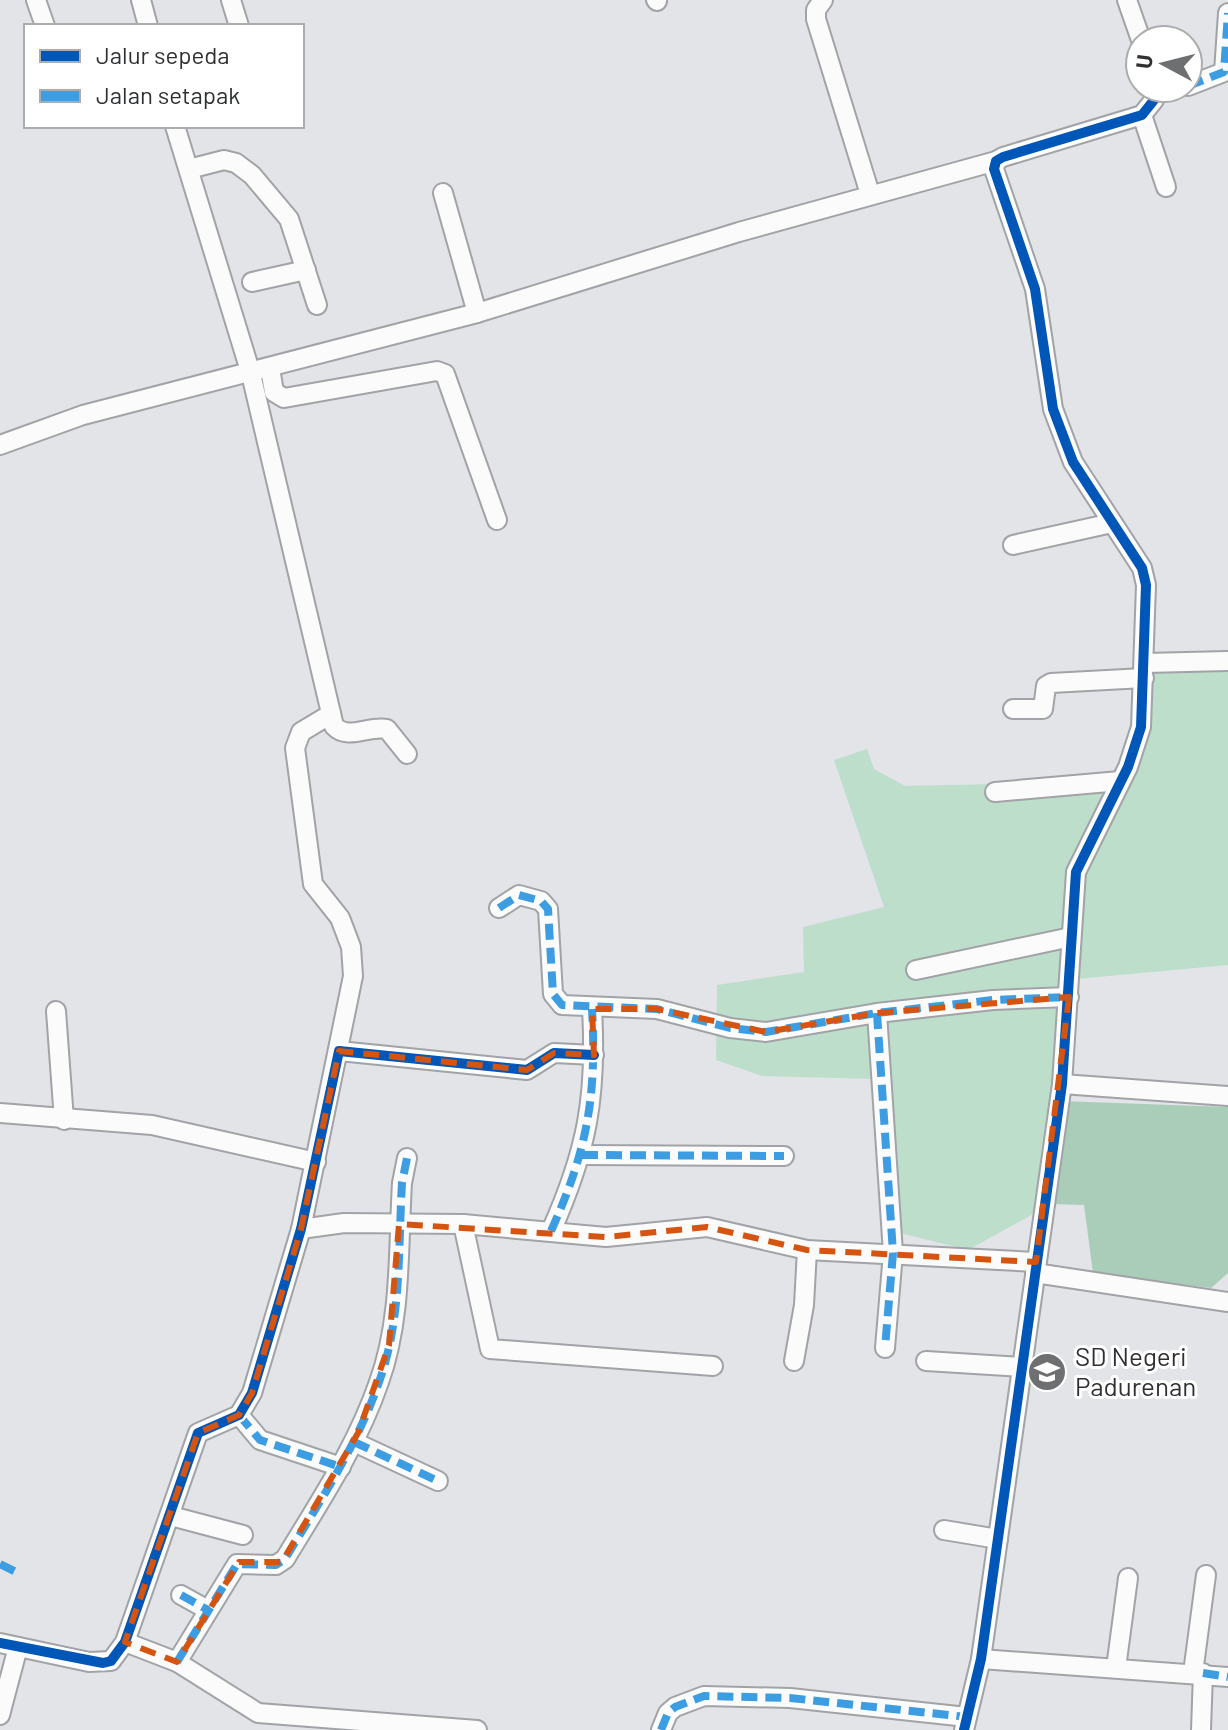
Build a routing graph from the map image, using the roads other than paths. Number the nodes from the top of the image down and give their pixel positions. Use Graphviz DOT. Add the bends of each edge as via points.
graph roads {
  1 [pos="36,0"];
  2 [pos="141,0"];
  3 [pos="231,0"];
  4 [pos="823,0"];
  5 [pos="1127,0"];
  6 [pos="1228,13"];
  7 [pos="44,24"];
  8 [pos="147,24"];
  9 [pos="238,24"];
  10 [pos="1135,24"];
  11 [pos="1204,80"];
  12 [pos="1148,104"];
  13 [pos="1142,115"];
  14 [pos="176,128"];
  15 [pos="996,161"];
  16 [pos="189,169"];
  17 [pos="1166,187"];
  18 [pos="443,193"];
  19 [pos="870,194"];
  20 [pos="306,270"];
  21 [pos="252,282"];
  22 [pos="317,305"];
  23 [pos="477,313"];
  24 [pos="270,368"];
  25 [pos="251,374"];
  26 [pos="0,445"];
  27 [pos="497,520"];
  28 [pos="1112,523"];
  29 [pos="1013,545"];
  30 [pos="1228,661"];
  31 [pos="1144,670"];
  32 [pos="1013,709"];
  33 [pos="331,714"];
  34 [pos="407,754"];
  35 [pos="1120,781"];
  36 [pos="995,792"];
  37 [pos="499,908"];
  38 [pos="1071,937"];
  39 [pos="916,970"];
  40 [pos="1069,997"];
  41 [pos="592,1009"];
  42 [pos="56,1011"];
  43 [pos="877,1013"];
  44 [pos="339,1051"];
  45 [pos="594,1055"];
  46 [pos="1062,1084"];
  47 [pos="1228,1096"];
  48 [pos="0,1113"];
  49 [pos="64,1120"];
  50 [pos="582,1155"];
  51 [pos="784,1156"];
  52 [pos="407,1158"];
  53 [pos="316,1162"];
  54 [pos="399,1224"];
  55 [pos="463,1224"];
  56 [pos="301,1229"];
  57 [pos="551,1231"];
  58 [pos="807,1250"];
  59 [pos="893,1253"];
  60 [pos="1036,1267"];
  61 [pos="1228,1302"];
  62 [pos="885,1348"];
  63 [pos="794,1361"];
  64 [pos="926,1361"];
  65 [pos="713,1366"];
  66 [pos="1023,1367"];
  67 [pos="239,1415"];
  68 [pos="354,1442"];
  69 [pos="341,1467"];
  70 [pos="438,1481"];
  71 [pos="171,1516"];
  72 [pos="944,1530"];
  73 [pos="243,1535"];
  74 [pos="998,1539"];
  75 [pos="1206,1575"];
  76 [pos="1128,1578"];
  77 [pos="181,1595"];
  78 [pos="208,1610"];
  79 [pos="125,1642"];
  80 [pos="9,1645"];
  81 [pos="981,1659"];
  82 [pos="177,1662"];
  83 [pos="1116,1668"];
  84 [pos="1198,1673"];
  85 [pos="1228,1677"];
  86 [pos="0,1715"];
  87 [pos="966,1724"];
  88 [pos="477,1730"];
  89 [pos="661,1730"];
  90 [pos="1201,1730"];
  1 -- 7 [label="street"];
  2 -- 8 [label="street"];
  3 -- 9 [label="street"];
  4 -- 19 [label="street" via="816,19"];
  5 -- 10 [label="street"];
  6 -- 11 [label="street" via="1224,72"];
  12 -- 13 [label="street"];
  13 -- 15 [label="street"];
  13 -- 17 [label="street"];
  14 -- 16 [label="street"];
  15 -- 19 [label="street"];
  15 -- 28 [label="street" via="994,169 1035,289 1053,409 1073,462"];
  16 -- 20 [label="street" via="224,160 252,175 289,219"];
  16 -- 25 [label="street"];
  18 -- 23 [label="street"];
  19 -- 23 [label="street"];
  20 -- 21 [label="street"];
  20 -- 22 [label="street"];
  23 -- 24 [label="street"];
  24 -- 25 [label="street"];
  24 -- 27 [label="street" via="274,392 284,398 437,371 445,374"];
  25 -- 26 [label="street" via="83,415"];
  25 -- 33 [label="street"];
  28 -- 29 [label="street"];
  28 -- 31 [label="street" via="1145,577"];
  30 -- 31 [label="street"];
  31 -- 32 [label="street" via="1051,683 1043,709"];
  31 -- 35 [label="street" via="1141,727"];
  33 -- 34 [label="street" via="336,730 343,733 387,729"];
  33 -- 44 [label="street" via="301,732 295,748 313,884 340,918 353,960"];
  35 -- 36 [label="street"];
  35 -- 38 [label="street" via="1076,872"];
  37 -- 41 [label="street" via="519,895 541,901 552,920 553,994 562,1005"];
  38 -- 39 [label="street"];
  38 -- 40 [label="street"];
  40 -- 43 [label="street"];
  40 -- 46 [label="street"];
  41 -- 43 [label="street" via="657,1009 748,1032"];
  41 -- 45 [label="street"];
  42 -- 49 [label="street"];
  43 -- 59 [label="street"];
  44 -- 45 [label="street" via="527,1070 554,1053"];
  44 -- 53 [label="street"];
  45 -- 50 [label="street"];
  46 -- 47 [label="street"];
  46 -- 60 [label="street"];
  48 -- 49 [label="street"];
  49 -- 53 [label="street" via="152,1125"];
  50 -- 51 [label="street"];
  50 -- 57 [label="street"];
  52 -- 54 [label="street"];
  53 -- 56 [label="street"];
  54 -- 55 [label="street"];
  54 -- 56 [label="street"];
  54 -- 68 [label="street" via="389,1345"];
  55 -- 57 [label="street"];
  55 -- 65 [label="street" via="490,1349"];
  56 -- 67 [label="street" via="252,1393"];
  57 -- 58 [label="street" via="637,1236 707,1227"];
  58 -- 59 [label="street"];
  58 -- 63 [label="street"];
  59 -- 60 [label="street"];
  59 -- 62 [label="street"];
  60 -- 61 [label="street"];
  60 -- 66 [label="street"];
  64 -- 66 [label="street"];
  66 -- 74 [label="street"];
  67 -- 69 [label="street" via="260,1440"];
  67 -- 71 [label="street" via="198,1433"];
  68 -- 69 [label="street"];
  68 -- 70 [label="street"];
  69 -- 78 [label="street" via="282,1562 239,1563"];
  71 -- 73 [label="street"];
  71 -- 79 [label="street"];
  72 -- 74 [label="street"];
  74 -- 81 [label="street"];
  75 -- 84 [label="street"];
  76 -- 83 [label="street"];
  77 -- 78 [label="street"];
  78 -- 82 [label="street"];
  79 -- 80 [label="street" via="111,1661 103,1663"];
  79 -- 82 [label="street"];
  80 -- 86 [label="street"];
  81 -- 83 [label="street"];
  81 -- 87 [label="street"];
  82 -- 88 [label="street" via="258,1713"];
  83 -- 84 [label="street"];
  84 -- 85 [label="street"];
  84 -- 90 [label="street"];
  87 -- 89 [label="street" via="790,1698 704,1696 675,1707"];
}
